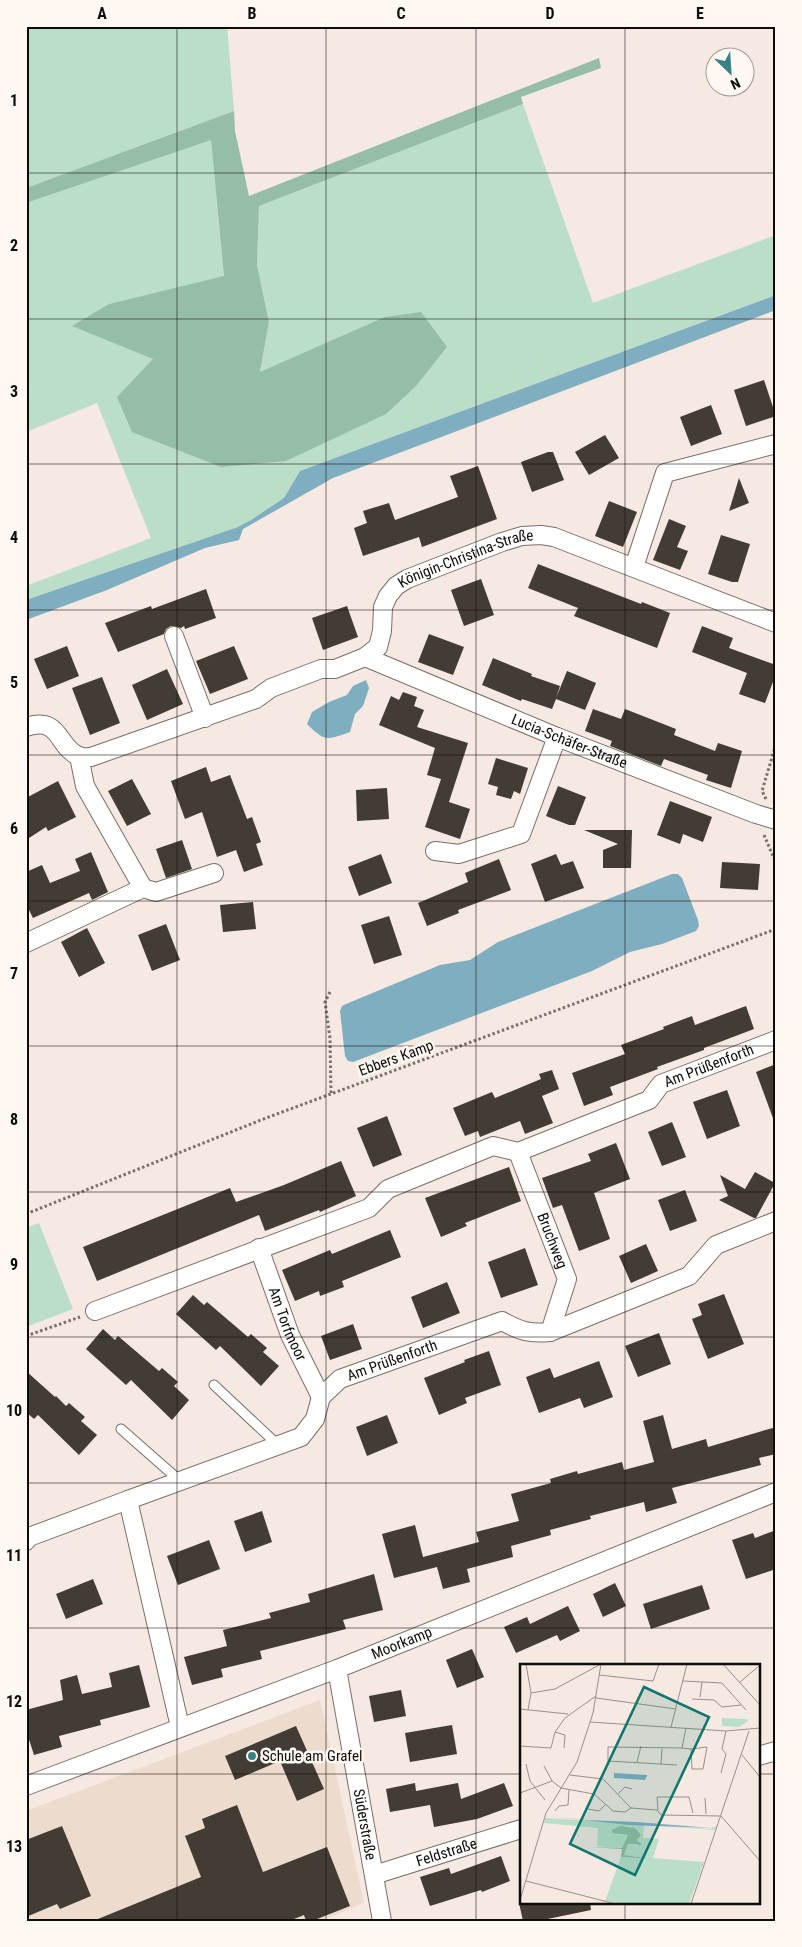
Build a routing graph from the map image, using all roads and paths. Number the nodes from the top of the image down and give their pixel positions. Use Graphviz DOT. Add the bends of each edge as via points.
graph roads {
  1 [pos="776,444"];
  2 [pos="634,567"];
  3 [pos="776,623"];
  4 [pos="174,636"];
  5 [pos="366,657"];
  6 [pos="205,718"];
  7 [pos="26,727"];
  8 [pos="557,737"];
  9 [pos="776,744"];
  10 [pos="79,756"];
  11 [pos="767,813"];
  12 [pos="435,851"];
  13 [pos="776,863"];
  14 [pos="214,873"];
  15 [pos="143,888"];
  16 [pos="776,929"];
  17 [pos="26,943"];
  18 [pos="330,992"];
  19 [pos="776,1040"];
  20 [pos="331,1094"];
  21 [pos="518,1152"];
  22 [pos="26,1214"];
  23 [pos="776,1221"];
  24 [pos="259,1248"];
  25 [pos="94,1311"];
  26 [pos="550,1332"];
  27 [pos="26,1336"];
  28 [pos="214,1385"];
  29 [pos="321,1397"];
  30 [pos="121,1429"];
  31 [pos="278,1445"];
  32 [pos="179,1480"];
  33 [pos="776,1492"];
  34 [pos="128,1500"];
  35 [pos="27,1536"];
  36 [pos="337,1669"];
  37 [pos="180,1727"];
  38 [pos="776,1751"];
  39 [pos="760,1755"];
  40 [pos="26,1786"];
  41 [pos="520,1829"];
  42 [pos="374,1875"];
  43 [pos="382,1921"];
  1 -- 2 [label="street" via="665,472"];
  2 -- 3 [label="street, Königin-Christina-Straße"];
  2 -- 5 [label="street, Königin-Christina-Straße" via="554,537 522,536 502,542 396,586 383,607 378,646"];
  4 -- 6 [label="street"];
  5 -- 6 [label="street" via="279,684 256,699"];
  5 -- 8 [label="street, Lucia-Schäfer-Straße"];
  6 -- 10 [label="street" via="106,754 91,758"];
  7 -- 10 [label="street" via="36,724 50,727"];
  8 -- 11 [label="street, Lucia-Schäfer-Straße"];
  8 -- 12 [label="street" via="521,834 459,854"];
  9 -- 11 [label="path" via="762,790"];
  10 -- 15 [label="street" via="85,786"];
  11 -- 13 [label="path"];
  14 -- 15 [label="street" via="156,892"];
  15 -- 17 [label="street"];
  16 -- 20 [label="path, Ebbers Kamp"];
  18 -- 20 [label="path" via="325,1002 330,1038"];
  19 -- 21 [label="street, Am Prüßenforth" via="661,1084 649,1100"];
  20 -- 22 [label="path, Ebbers Kamp"];
  21 -- 24 [label="street" via="494,1146 388,1189 369,1208"];
  21 -- 26 [label="street, Bruchweg" via="566,1279"];
  23 -- 26 [label="street, Am Prüßenforth" via="716,1245 689,1276"];
  24 -- 25 [label="street"];
  24 -- 29 [label="street, Am Torfmoor" via="290,1335"];
  25 -- 27 [label="path"];
  26 -- 29 [label="street, Am Prüßenforth" via="534,1334 502,1321 340,1379"];
  28 -- 31 [label="lane"];
  29 -- 31 [label="street, Am Prüßenforth" via="315,1419 301,1437"];
  30 -- 32 [label="lane"];
  31 -- 32 [label="street, Am Prüßenforth"];
  32 -- 34 [label="street, Am Prüßenforth"];
  33 -- 36 [label="street, Moorkamp"];
  34 -- 35 [label="street, Am Prüßenforth"];
  34 -- 37 [label="street"];
  36 -- 37 [label="street, Moorkamp"];
  36 -- 42 [label="street, Süderstraße"];
  37 -- 40 [label="street, Moorkamp"];
  38 -- 39 [label="street"];
  41 -- 42 [label="street, Feldstraße"];
  42 -- 43 [label="street, Süderstraße"];
}
